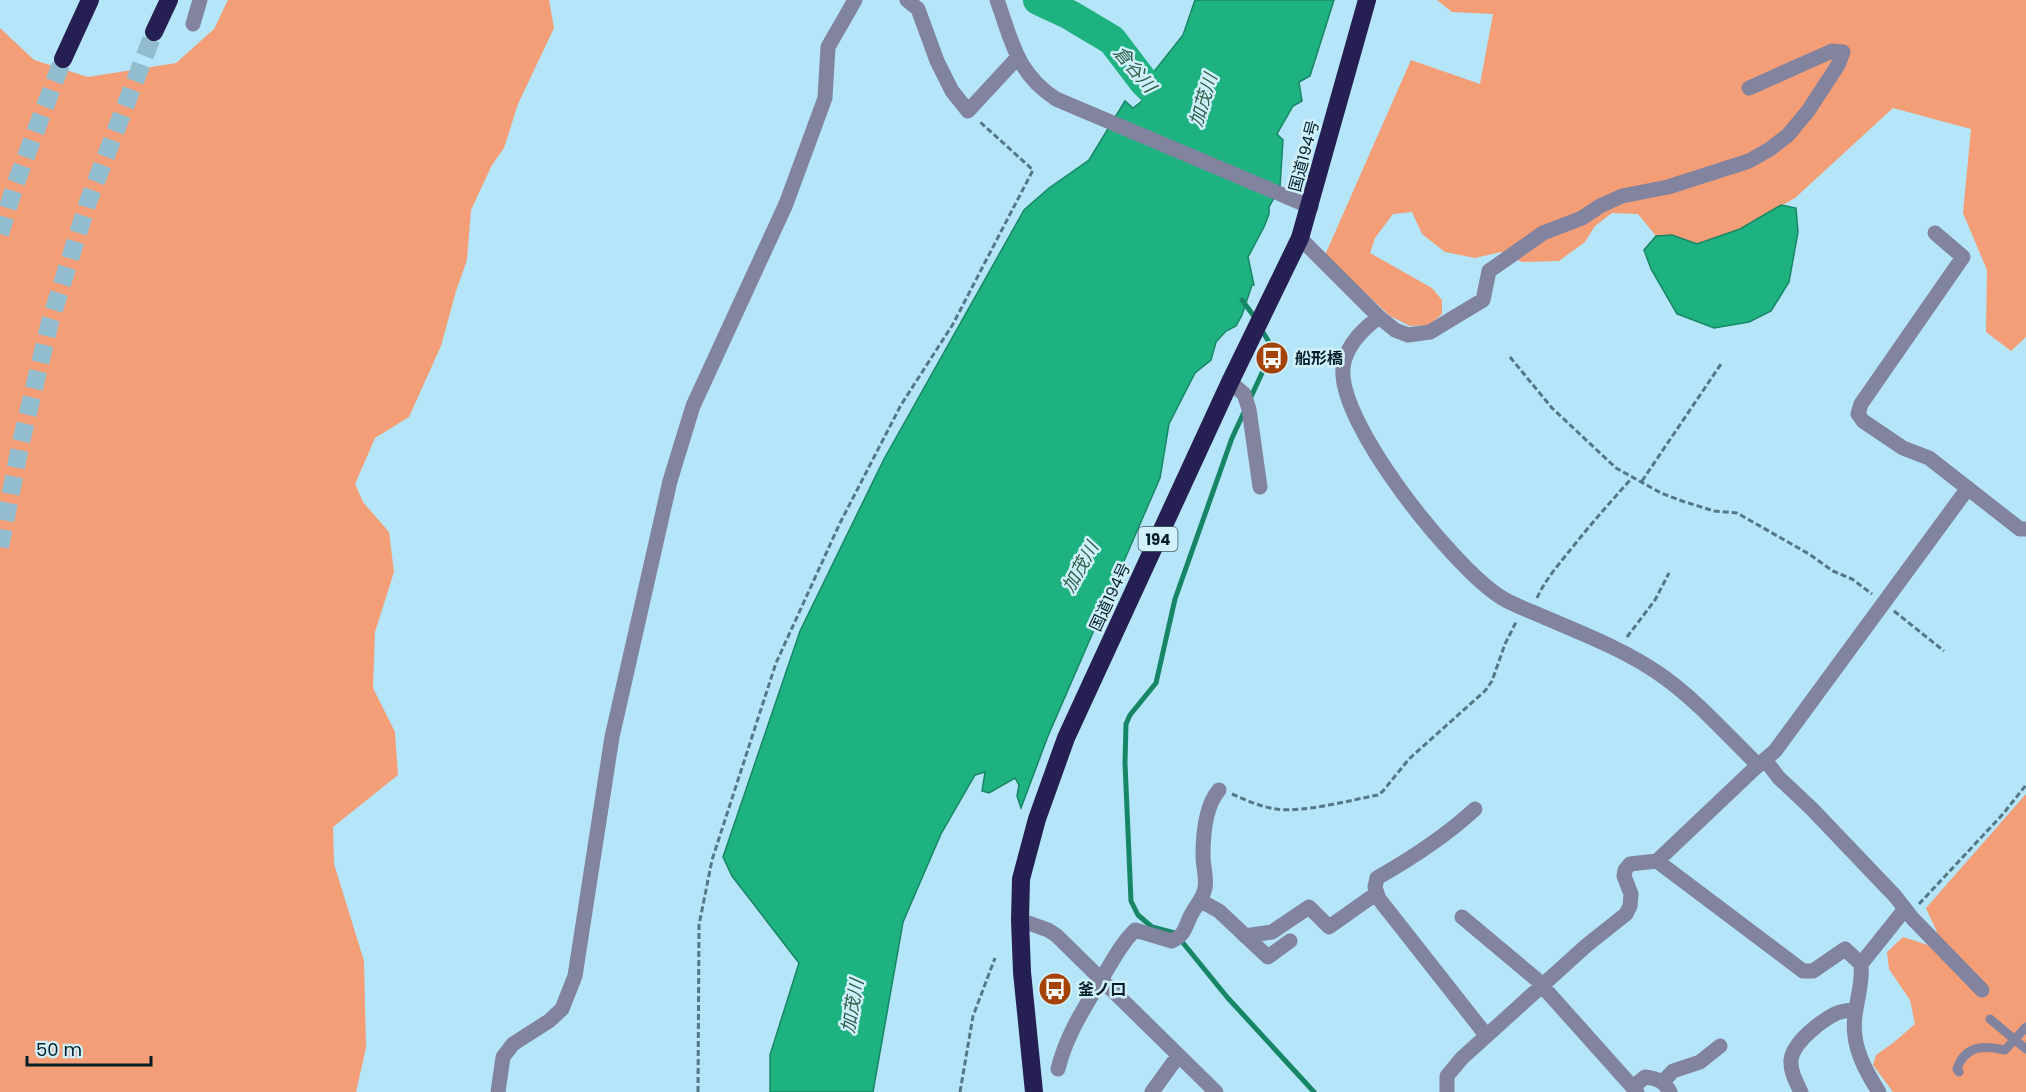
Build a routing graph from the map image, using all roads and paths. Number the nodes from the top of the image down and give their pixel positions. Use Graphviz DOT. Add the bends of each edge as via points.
graph roads {
  1 [pos="90,0"];
  2 [pos="169,0"];
  3 [pos="200,0"];
  4 [pos="855,0"];
  5 [pos="908,0"];
  6 [pos="997,0"];
  7 [pos="1367,0"];
  8 [pos="194,24"];
  9 [pos="154,32"];
  10 [pos="1018,57"];
  11 [pos="63,59"];
  12 [pos="1749,88"];
  13 [pos="968,111"];
  14 [pos="1303,204"];
  15 [pos="1935,233"];
  16 [pos="1300,238"];
  17 [pos="1379,317"];
  18 [pos="1510,357"];
  19 [pos="1721,364"];
  20 [pos="1230,382"];
  21 [pos="1632,478"];
  22 [pos="1642,481"];
  23 [pos="1260,487"];
  24 [pos="1968,488"];
  25 [pos="2026,530"];
  26 [pos="1669,573"];
  27 [pos="1884,603"];
  28 [pos="1527,609"];
  29 [pos="1618,649"];
  30 [pos="1944,651"];
  31 [pos="1761,763"];
  32 [pos="2026,785"];
  33 [pos="1219,789"];
  34 [pos="1475,809"];
  35 [pos="1657,861"];
  36 [pos="1377,893"];
  37 [pos="1201,901"];
  38 [pos="1907,912"];
  39 [pos="1462,917"];
  40 [pos="1020,920"];
  41 [pos="1245,936"];
  42 [pos="1290,941"];
  43 [pos="995,958"];
  44 [pos="1861,964"];
  45 [pos="1101,981"];
  46 [pos="1542,985"];
  47 [pos="1982,990"];
  48 [pos="1856,1009"];
  49 [pos="1990,1019"];
  50 [pos="2026,1027"];
  51 [pos="1486,1035"];
  52 [pos="2015,1040"];
  53 [pos="1720,1046"];
  54 [pos="2026,1049"];
  55 [pos="1178,1056"];
  56 [pos="1058,1069"];
  57 [pos="1959,1072"];
  58 [pos="1667,1087"];
  59 [pos="1635,1089"];
  60 [pos="498,1092"];
  61 [pos="698,1092"];
  62 [pos="960,1092"];
  63 [pos="1034,1092"];
  64 [pos="1152,1092"];
  65 [pos="1216,1092"];
  66 [pos="1447,1092"];
  67 [pos="1801,1092"];
  68 [pos="1879,1092"];
  1 -- 11 [label="highway"];
  2 -- 9 [label="highway"];
  3 -- 8 [label="street"];
  4 -- 60 [label="street" via="828,47 825,98 786,204 693,406 670,481 612,737 575,976 562,1009 513,1044 503,1057"];
  5 -- 13 [label="street" via="918,9 952,91"];
  6 -- 10 [label="street"];
  7 -- 14 [label="highway, 国道194号 / 194"];
  10 -- 13 [label="street"];
  10 -- 14 [label="street" via="1032,81 1056,99"];
  12 -- 17 [label="street" via="1832,51 1843,52 1808,111 1788,135 1749,161 1668,187 1622,196 1543,233 1489,271 1483,300 1430,332 1408,335"];
  13 -- 61 [label="path" via="1033,170 953,324 901,405 840,523 776,663 712,860 699,925"];
  14 -- 16 [label="highway, 国道194号 / 194"];
  15 -- 24 [label="street" via="1963,257 1861,404 1858,414 1903,448 1929,458"];
  16 -- 17 [label="street"];
  16 -- 20 [label="highway, 国道194号 / 194"];
  17 -- 28 [label="street" via="1349,350 1343,368 1351,406 1366,437 1440,541 1463,566 1499,596"];
  18 -- 21 [label="path" via="1552,408 1616,468"];
  19 -- 22 [label="path"];
  20 -- 23 [label="street" via="1244,394 1249,409"];
  20 -- 40 [label="highway, 国道194号 / 194" via="1066,738 1021,879"];
  21 -- 22 [label="path"];
  21 -- 28 [label="path" via="1599,514"];
  22 -- 27 [label="path" via="1682,501 1737,513 1852,579"];
  24 -- 25 [label="street"];
  24 -- 27 [label="street"];
  26 -- 29 [label="path"];
  27 -- 30 [label="path"];
  27 -- 31 [label="street" via="1775,751"];
  28 -- 29 [label="street"];
  28 -- 33 [label="path" via="1504,644 1485,692 1409,759 1378,795 1278,810"];
  29 -- 31 [label="street" via="1661,675"];
  31 -- 35 [label="street"];
  31 -- 38 [label="street" via="1812,809"];
  32 -- 38 [label="path" via="2003,814"];
  33 -- 37 [label="street" via="1211,799 1207,815 1205,887"];
  34 -- 36 [label="street" via="1377,878"];
  35 -- 44 [label="street" via="1803,971 1813,971 1845,949"];
  35 -- 46 [label="street" via="1630,864 1624,876 1631,894 1626,914"];
  36 -- 41 [label="street" via="1329,927 1309,907 1272,932"];
  36 -- 51 [label="street"];
  37 -- 41 [label="street" via="1219,910"];
  37 -- 45 [label="street" via="1183,935 1172,941 1135,930 1122,944"];
  38 -- 44 [label="street"];
  38 -- 47 [label="street"];
  39 -- 46 [label="street"];
  40 -- 45 [label="street" via="1056,935"];
  40 -- 63 [label="highway, 国道194号 / 194"];
  41 -- 42 [label="street" via="1268,957"];
  43 -- 62 [label="path" via="973,1016"];
  44 -- 48 [label="street"];
  45 -- 55 [label="street"];
  45 -- 56 [label="street" via="1072,1029"];
  46 -- 51 [label="street"];
  46 -- 59 [label="street"];
  48 -- 67 [label="street" via="1838,1013 1822,1023 1794,1050 1793,1077"];
  48 -- 68 [label="street" via="1857,1052"];
  49 -- 52 [label="lane"];
  50 -- 52 [label="lane"];
  51 -- 66 [label="street" via="1447,1076"];
  52 -- 54 [label="lane"];
  52 -- 57 [label="lane" via="2005,1050 1974,1048 1959,1065"];
  53 -- 58 [label="street" via="1700,1062 1673,1071"];
  55 -- 64 [label="street"];
  55 -- 65 [label="street"];
  58 -- 59 [label="street" via="1645,1077"];
}
